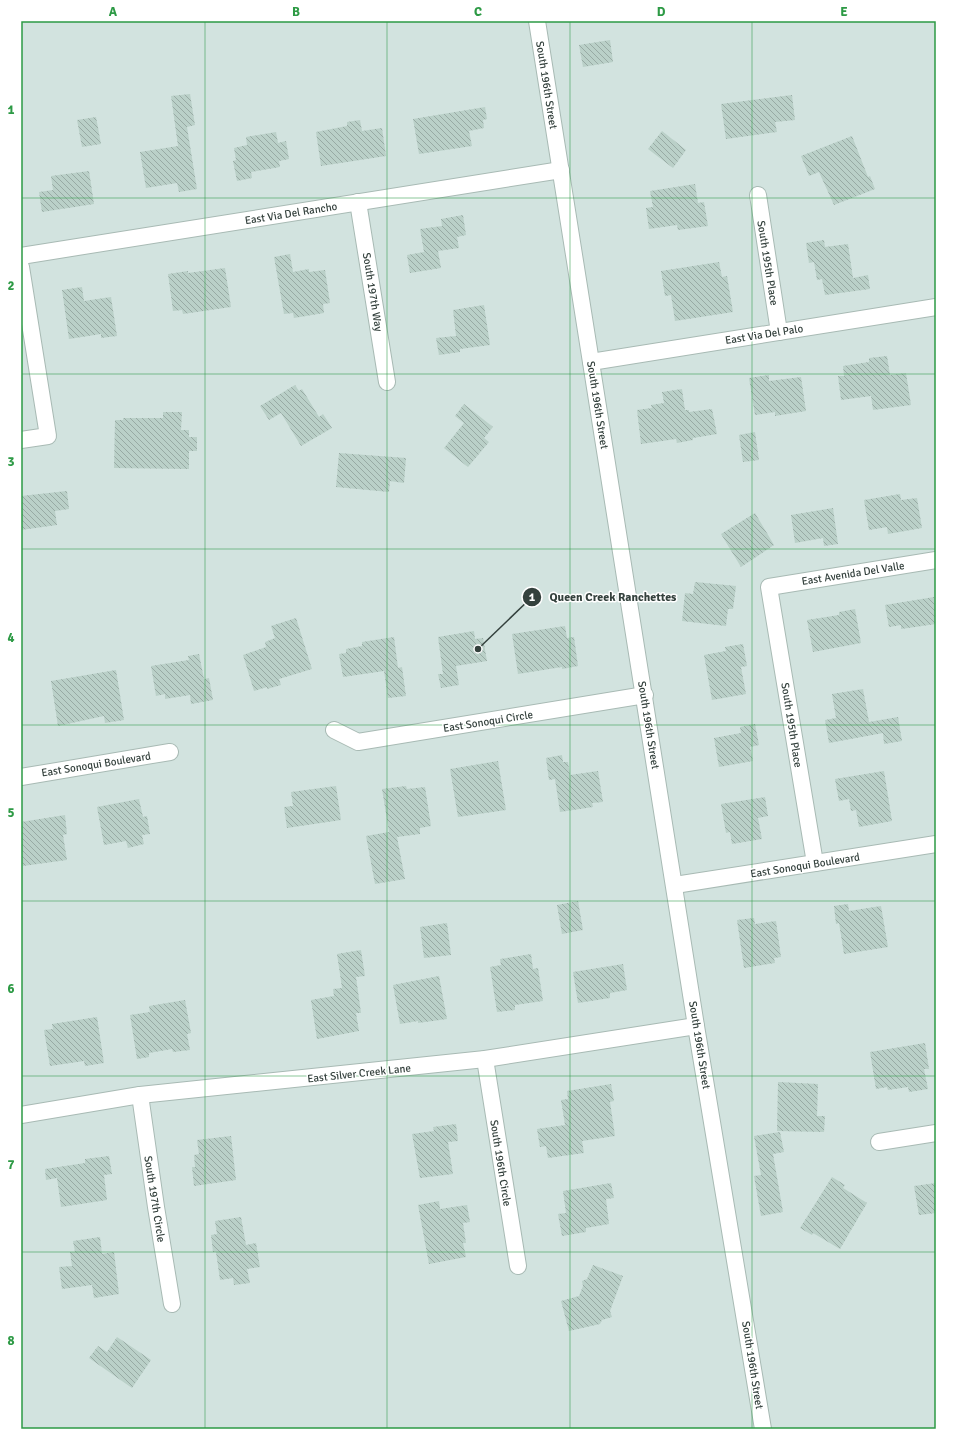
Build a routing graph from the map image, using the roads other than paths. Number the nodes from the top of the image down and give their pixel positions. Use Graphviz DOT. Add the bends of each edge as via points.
graph roads {
  1 [pos="537,21"];
  2 [pos="561,170"];
  3 [pos="758,195"];
  4 [pos="358,202"];
  5 [pos="21,256"];
  6 [pos="21,267"];
  7 [pos="936,307"];
  8 [pos="779,332"];
  9 [pos="591,362"];
  10 [pos="387,382"];
  11 [pos="21,440"];
  12 [pos="936,560"];
  13 [pos="770,587"];
  14 [pos="645,695"];
  15 [pos="334,730"];
  16 [pos="170,752"];
  17 [pos="21,777"];
  18 [pos="936,844"];
  19 [pos="815,863"];
  20 [pos="675,885"];
  21 [pos="696,1026"];
  22 [pos="484,1059"];
  23 [pos="140,1094"];
  24 [pos="21,1115"];
  25 [pos="936,1133"];
  26 [pos="879,1142"];
  27 [pos="518,1266"];
  28 [pos="172,1304"];
  29 [pos="763,1429"];
  1 -- 2 [label="street, South 196th Street"];
  2 -- 4 [label="street, East Via Del Rancho"];
  2 -- 9 [label="street, South 196th Street"];
  3 -- 8 [label="street, South 195th Place"];
  4 -- 5 [label="street, East Via Del Rancho"];
  4 -- 10 [label="street, South 197th Way"];
  6 -- 11 [label="street" via="48,436"];
  7 -- 8 [label="street, East Via Del Palo"];
  8 -- 9 [label="street, East Via Del Palo"];
  9 -- 14 [label="street, South 196th Street"];
  12 -- 13 [label="street, East Avenida Del Valle"];
  13 -- 19 [label="street, South 195th Place"];
  14 -- 15 [label="street, East Sonoqui Circle" via="358,742"];
  14 -- 20 [label="street, South 196th Street"];
  16 -- 17 [label="street, East Sonoqui Boulevard"];
  18 -- 19 [label="street, East Sonoqui Boulevard"];
  19 -- 20 [label="street, East Sonoqui Boulevard"];
  20 -- 21 [label="street, South 196th Street"];
  21 -- 22 [label="street, East Silver Creek Lane"];
  21 -- 29 [label="street, South 196th Street"];
  22 -- 23 [label="street, East Silver Creek Lane"];
  22 -- 27 [label="street, South 196th Circle"];
  23 -- 24 [label="street, East Silver Creek Lane"];
  23 -- 28 [label="street, South 197th Circle"];
  25 -- 26 [label="street"];
}
